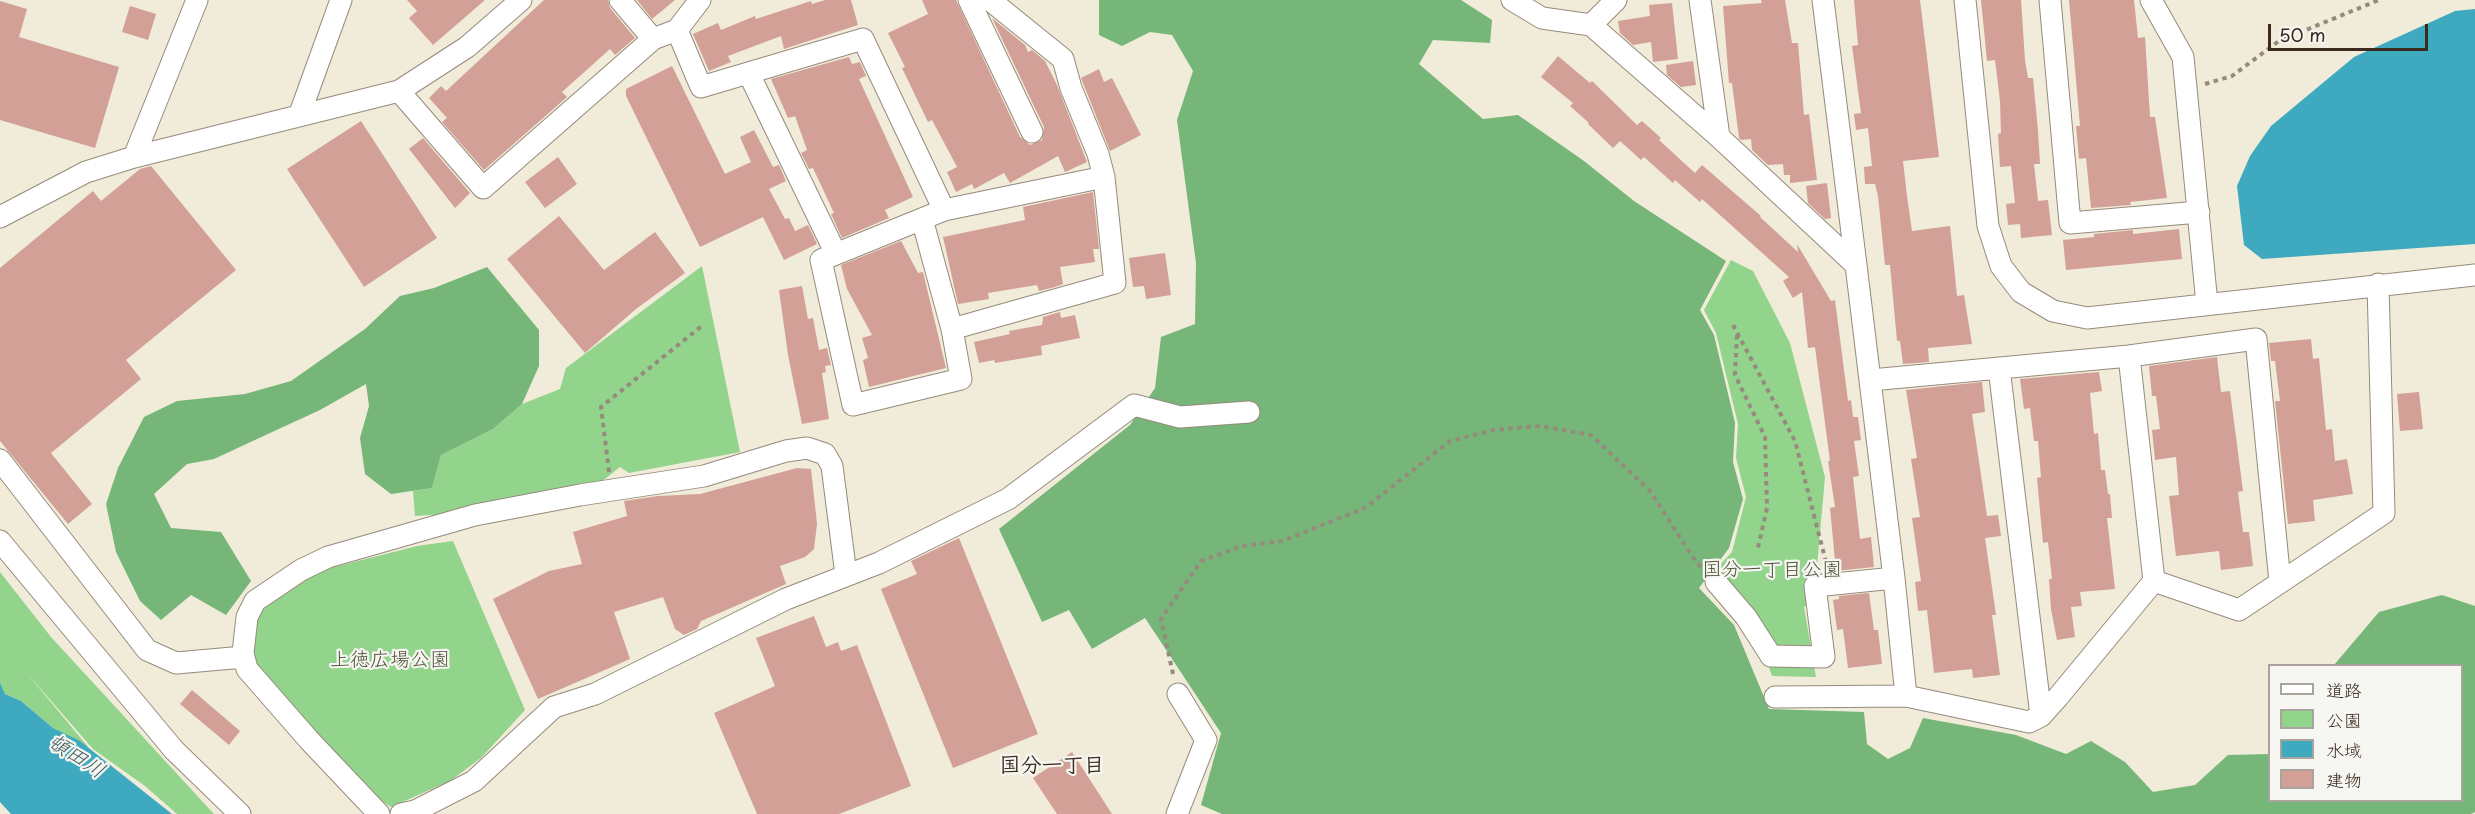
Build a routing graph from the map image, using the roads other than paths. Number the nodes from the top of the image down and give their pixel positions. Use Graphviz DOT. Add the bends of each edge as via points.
graph roads {
  1 [pos="197,0"];
  2 [pos="341,0"];
  3 [pos="521,0"];
  4 [pos="620,0"];
  5 [pos="700,0"];
  6 [pos="969,0"];
  7 [pos="990,0"];
  8 [pos="1512,0"];
  9 [pos="1616,0"];
  10 [pos="1700,0"];
  11 [pos="1823,0"];
  12 [pos="1965,0"];
  13 [pos="2050,0"];
  14 [pos="2151,0"];
  15 [pos="1591,25"];
  16 [pos="677,30"];
  17 [pos="653,39"];
  18 [pos="749,74"];
  19 [pos="399,91"];
  20 [pos="299,116"];
  21 [pos="1032,132"];
  22 [pos="1719,137"];
  23 [pos="134,157"];
  24 [pos="1104,177"];
  25 [pos="944,210"];
  26 [pos="2199,212"];
  27 [pos="0,217"];
  28 [pos="922,219"];
  29 [pos="836,254"];
  30 [pos="1856,265"];
  31 [pos="2475,275"];
  32 [pos="2378,284"];
  33 [pos="2207,304"];
  34 [pos="952,329"];
  35 [pos="2129,356"];
  36 [pos="1999,368"];
  37 [pos="1871,380"];
  38 [pos="1249,412"];
  39 [pos="0,460"];
  40 [pos="0,541"];
  41 [pos="846,575"];
  42 [pos="1894,578"];
  43 [pos="2154,581"];
  44 [pos="1716,582"];
  45 [pos="2280,582"];
  46 [pos="244,657"];
  47 [pos="1178,694"];
  48 [pos="1906,696"];
  49 [pos="1775,697"];
  50 [pos="2041,716"];
  51 [pos="240,814"];
  52 [pos="379,814"];
  53 [pos="401,814"];
  54 [pos="1177,814"];
  1 -- 23 [label="street"];
  2 -- 20 [label="street"];
  3 -- 19 [label="street" via="467,47"];
  4 -- 17 [label="street"];
  5 -- 16 [label="street"];
  6 -- 21 [label="street"];
  7 -- 24 [label="street" via="1063,59"];
  8 -- 15 [label="street" via="1542,18"];
  9 -- 15 [label="street"];
  10 -- 22 [label="street"];
  11 -- 30 [label="street"];
  12 -- 33 [label="street" via="1988,226 2001,266 2021,292 2053,311 2087,318"];
  13 -- 26 [label="street" via="2070,223"];
  14 -- 26 [label="street" via="2183,57"];
  15 -- 22 [label="street"];
  16 -- 17 [label="street"];
  16 -- 18 [label="street" via="701,87"];
  17 -- 19 [label="street" via="483,188"];
  18 -- 25 [label="street" via="863,39"];
  18 -- 29 [label="street"];
  19 -- 20 [label="street"];
  20 -- 23 [label="street"];
  22 -- 30 [label="street"];
  23 -- 27 [label="street" via="86,172"];
  24 -- 25 [label="street"];
  24 -- 34 [label="street" via="1115,283"];
  25 -- 28 [label="street"];
  26 -- 33 [label="street"];
  28 -- 29 [label="street"];
  28 -- 34 [label="street"];
  29 -- 34 [label="street" via="820,260 853,405 961,379"];
  30 -- 37 [label="street"];
  31 -- 32 [label="street"];
  32 -- 33 [label="street"];
  32 -- 45 [label="street" via="2384,513"];
  35 -- 36 [label="street"];
  35 -- 43 [label="street"];
  35 -- 45 [label="street" via="2256,339"];
  36 -- 37 [label="street"];
  36 -- 50 [label="street"];
  37 -- 42 [label="street"];
  38 -- 41 [label="street" via="1180,417 1134,405 1008,499"];
  39 -- 46 [label="street" via="147,650 176,663"];
  40 -- 51 [label="street" via="174,750"];
  41 -- 46 [label="street" via="832,466 825,454 807,448 704,476 475,515 328,557 255,601 247,617"];
  41 -- 53 [label="street" via="786,599 595,694 554,707 474,781 415,811"];
  42 -- 44 [label="street" via="1815,586 1824,657 1771,656 1746,617"];
  42 -- 48 [label="street"];
  43 -- 45 [label="street" via="2239,610"];
  43 -- 50 [label="street"];
  46 -- 52 [label="street" via="247,669"];
  47 -- 54 [label="street" via="1206,741"];
  48 -- 49 [label="street"];
  48 -- 50 [label="street" via="2029,722"];
}
